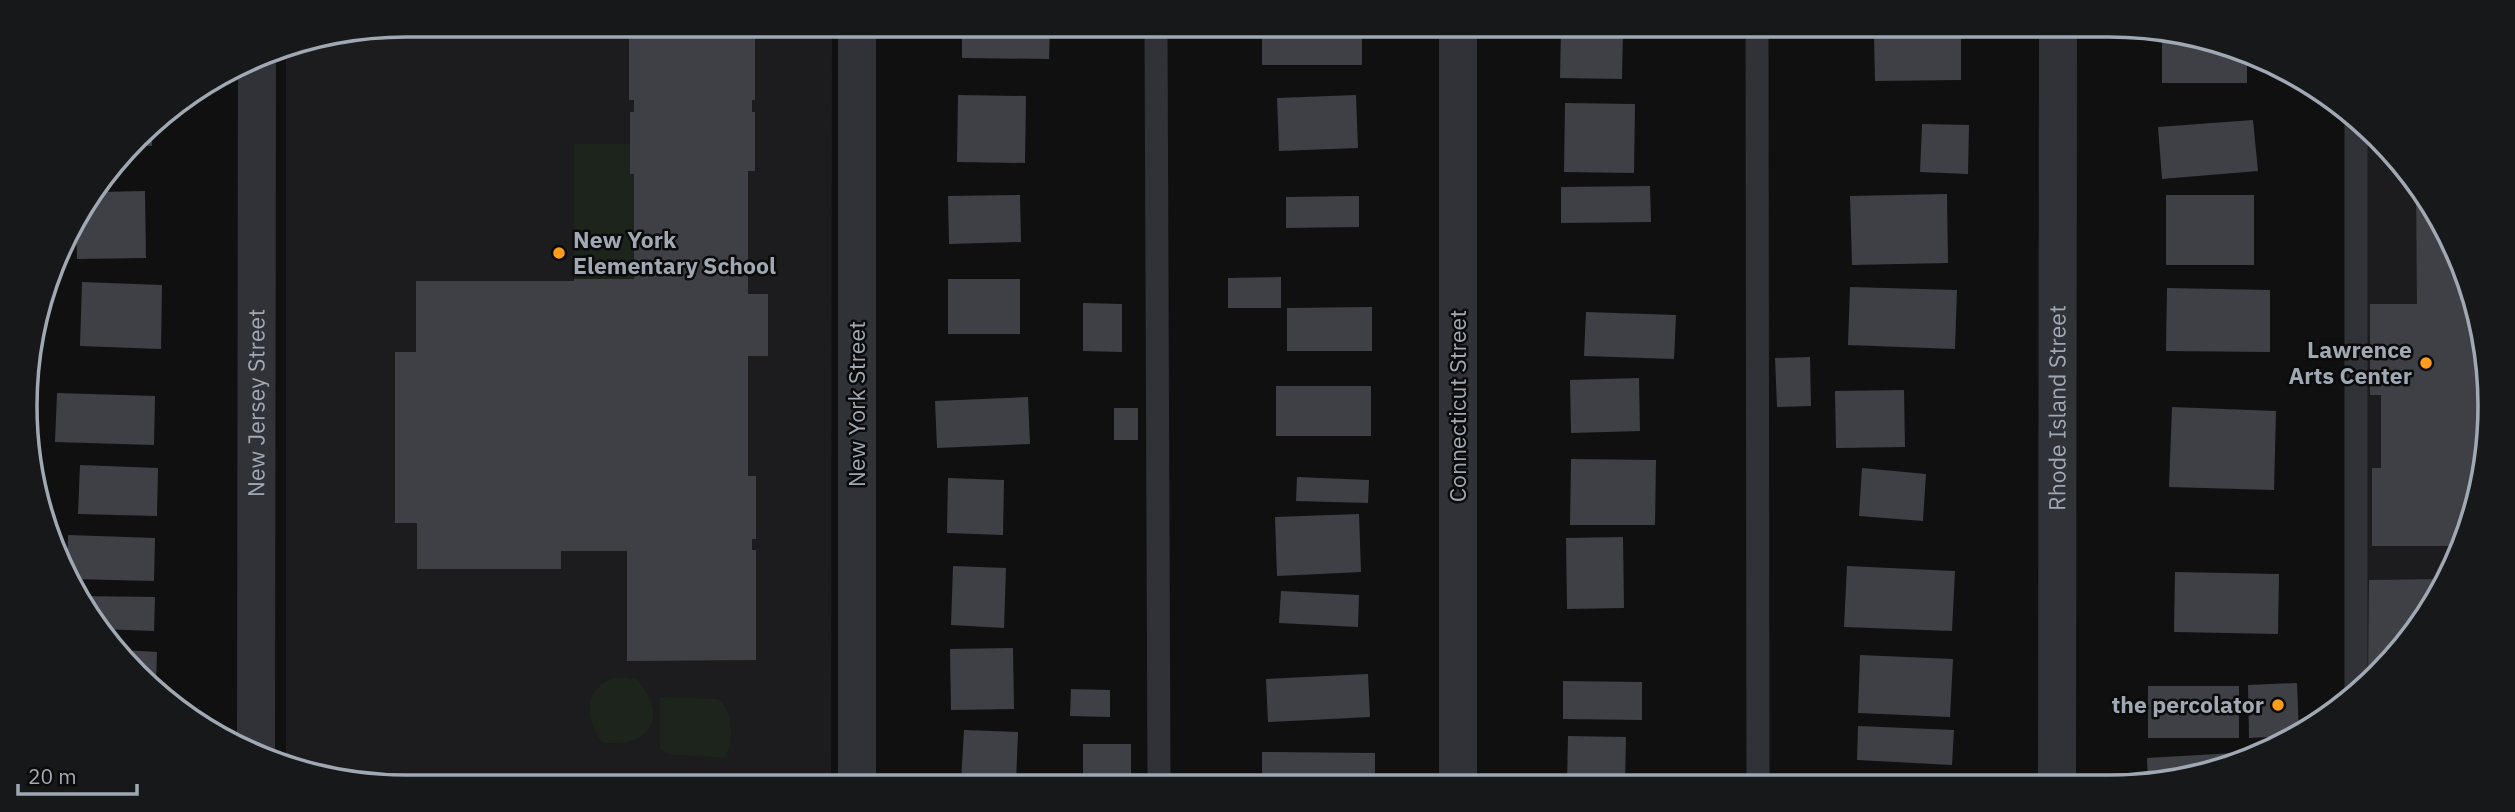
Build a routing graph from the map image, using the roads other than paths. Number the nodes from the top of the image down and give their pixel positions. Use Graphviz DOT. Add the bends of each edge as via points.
graph roads {
  1 [pos="857,37"];
  2 [pos="1156,37"];
  3 [pos="1458,37"];
  4 [pos="1757,37"];
  5 [pos="2058,37"];
  6 [pos="257,69"];
  7 [pos="2356,132"];
  8 [pos="2356,680"];
  9 [pos="256,743"];
  10 [pos="857,775"];
  11 [pos="1159,775"];
  12 [pos="1458,775"];
  13 [pos="1758,775"];
  14 [pos="2057,775"];
  1 -- 10 [label="street, New York Street"];
  2 -- 11 [label="lane"];
  3 -- 12 [label="street, Connecticut Street"];
  4 -- 13 [label="lane"];
  5 -- 14 [label="street, Rhode Island Street"];
  6 -- 9 [label="street, New Jersey Street"];
  7 -- 8 [label="lane"];
}
